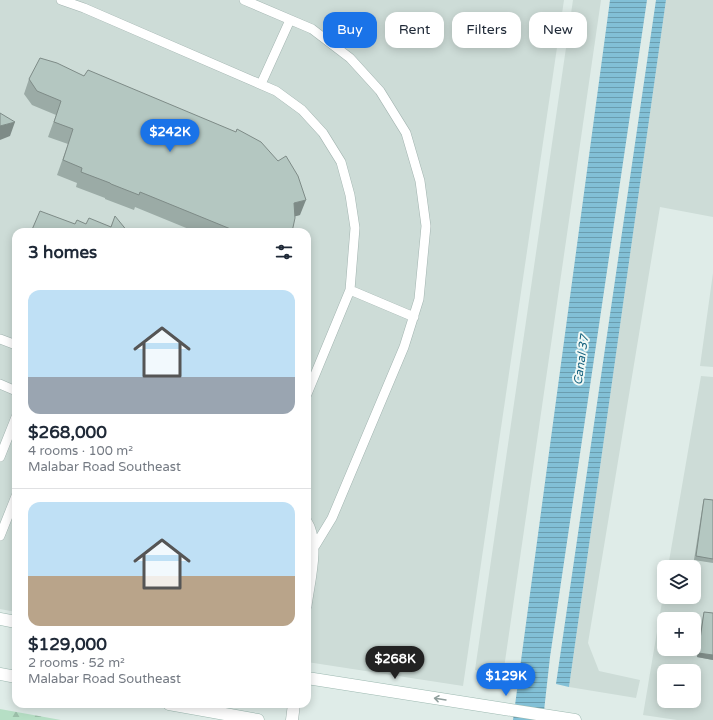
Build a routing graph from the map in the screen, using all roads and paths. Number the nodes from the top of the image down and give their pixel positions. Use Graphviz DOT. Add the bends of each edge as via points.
graph roads {
  1 [pos="61,0"];
  2 [pos="244,0"];
  3 [pos="290,20"];
  4 [pos="261,84"];
  5 [pos="350,290"];
  6 [pos="414,317"];
  7 [pos="0,339"];
  8 [pos="12,344"];
  9 [pos="0,384"];
  10 [pos="311,384"];
  11 [pos="12,389"];
  12 [pos="12,427"];
  13 [pos="0,457"];
  14 [pos="12,506"];
  15 [pos="311,530"];
  16 [pos="0,536"];
  17 [pos="315,546"];
  18 [pos="311,576"];
  19 [pos="0,619"];
  20 [pos="12,621"];
  21 [pos="0,674"];
  22 [pos="12,676"];
  23 [pos="311,679"];
  24 [pos="191,708"];
  25 [pos="294,708"];
  26 [pos="258,720"];
  27 [pos="292,720"];
  28 [pos="575,720"];
  1 -- 4 [label="lane"];
  2 -- 3 [label="lane"];
  3 -- 4 [label="lane"];
  3 -- 6 [label="lane" via="312,29 350,58 380,91 406,133 420,181 426,226 419,299"];
  4 -- 5 [label="lane" via="276,90 302,110 323,133 341,162 355,228"];
  5 -- 6 [label="lane"];
  5 -- 10 [label="lane"];
  6 -- 17 [label="lane" via="404,347 332,518"];
  7 -- 8 [label="lane"];
  9 -- 11 [label="lane"];
  12 -- 13 [label="lane"];
  14 -- 16 [label="lane"];
  15 -- 17 [label="lane"];
  17 -- 18 [label="lane"];
  19 -- 20 [label="main road"];
  21 -- 22 [label="main road"];
  28 -- 23 [label="main road, one-way"];
  24 -- 26 [label="main road"];
  25 -- 27 [label="main road"];
}
